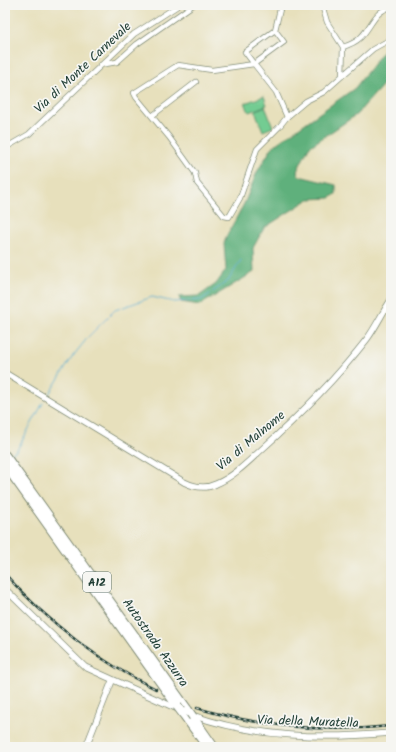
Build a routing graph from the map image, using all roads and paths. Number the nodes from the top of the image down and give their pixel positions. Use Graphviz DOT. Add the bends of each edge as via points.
graph roads {
  1 [pos="178,5"];
  2 [pos="193,5"];
  3 [pos="281,5"];
  4 [pos="322,5"];
  5 [pos="391,7"];
  6 [pos="275,30"];
  7 [pos="391,39"];
  8 [pos="343,47"];
  9 [pos="254,64"];
  10 [pos="100,66"];
  11 [pos="342,76"];
  12 [pos="196,82"];
  13 [pos="152,116"];
  14 [pos="287,116"];
  15 [pos="5,148"];
  16 [pos="391,300"];
  17 [pos="5,373"];
  18 [pos="5,455"];
  19 [pos="5,466"];
  20 [pos="5,589"];
  21 [pos="112,681"];
  22 [pos="186,712"];
  23 [pos="391,733"];
  24 [pos="86,747"];
  25 [pos="207,747"];
  26 [pos="214,747"];
  1 -- 10 [label="street, Via di Monte Carnevale" via="136,32"];
  2 -- 10 [label="street" via="137,44 117,62"];
  3 -- 6 [label="street"];
  4 -- 8 [label="street" via="327,21"];
  5 -- 8 [label="street" via="372,20 359,39"];
  6 -- 9 [label="street" via="284,42"];
  6 -- 9 [label="street" via="245,52"];
  7 -- 11 [label="street" via="373,49"];
  8 -- 11 [label="street"];
  9 -- 13 [label="street" via="212,70 186,65 176,66 135,92 135,97"];
  9 -- 14 [label="street" via="276,92"];
  10 -- 15 [label="street, Via di Monte Carnevale" via="29,134"];
  11 -- 14 [label="street" via="324,92 306,101"];
  12 -- 13 [label="street"];
  13 -- 14 [label="street" via="195,173 197,183 226,218 230,216 238,201 256,150"];
  16 -- 17 [label="street, Via di Malnome" via="361,346 332,382 294,420 237,471 217,484 204,487 184,482"];
  18 -- 22 [label="highway, Autostrada Azzurra / A12"];
  19 -- 22 [label="highway, Autostrada Azzurra / A12, bridge" via="177,706"];
  20 -- 21 [label="street, Via della Muratella" via="85,668"];
  21 -- 23 [label="street, Via della Muratella" via="186,713 252,731 314,736"];
  21 -- 24 [label="street"];
  22 -- 25 [label="highway, Autostrada Azzurra / A12"];
  22 -- 26 [label="highway, Autostrada Azzurra / A12, bridge"];
}
